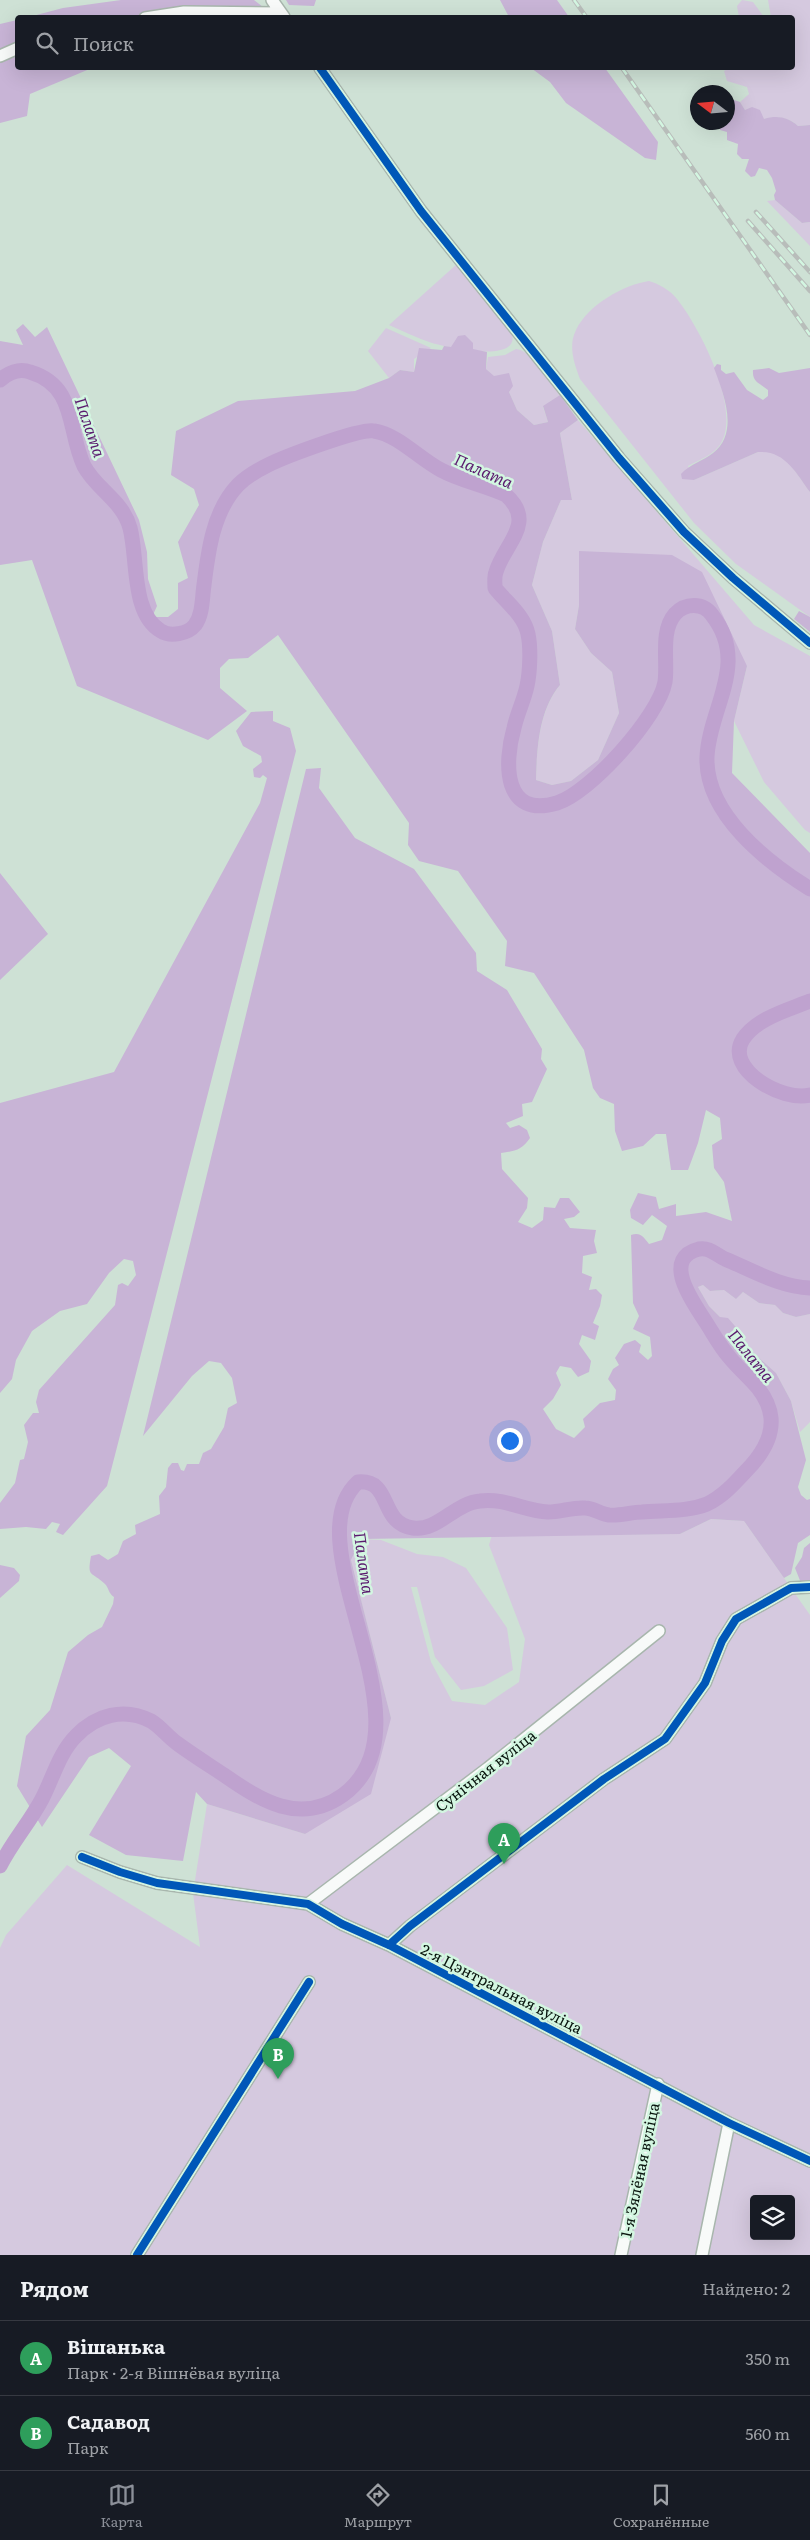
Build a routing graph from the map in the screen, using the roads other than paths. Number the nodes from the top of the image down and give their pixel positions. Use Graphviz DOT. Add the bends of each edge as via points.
graph roads {
  1 [pos="272,0"];
  2 [pos="164,15"];
  3 [pos="283,15"];
  4 [pos="15,49"];
  5 [pos="0,56"];
  6 [pos="321,70"];
  7 [pos="810,643"];
  8 [pos="810,1587"];
  9 [pos="660,1631"];
  10 [pos="82,1857"];
  11 [pos="308,1904"];
  12 [pos="389,1945"];
  13 [pos="309,1982"];
  14 [pos="658,2084"];
  15 [pos="729,2122"];
  16 [pos="810,2161"];
  17 [pos="137,2255"];
  18 [pos="621,2255"];
  19 [pos="702,2255"];
  1 -- 3 [label="street"];
  2 -- 3 [label="street" via="184,12"];
  4 -- 5 [label="street"];
  6 -- 7 [label="street" via="421,212 619,458 684,532"];
  8 -- 12 [label="street" via="792,1588 736,1620 729,1628 705,1682 665,1739 604,1779"];
  9 -- 11 [label="street, Сунічная вуліца" via="496,1762"];
  10 -- 11 [label="street, 2-я Цэнтральная вуліца" via="157,1883"];
  11 -- 12 [label="street, 2-я Цэнтральная вуліца"];
  12 -- 14 [label="street, 2-я Цэнтральная вуліца"];
  13 -- 17 [label="street"];
  14 -- 15 [label="street, 2-я Цэнтральная вуліца"];
  14 -- 18 [label="street, 1-я Зялёная вуліца"];
  15 -- 16 [label="street, 2-я Цэнтральная вуліца"];
  15 -- 19 [label="street"];
}
